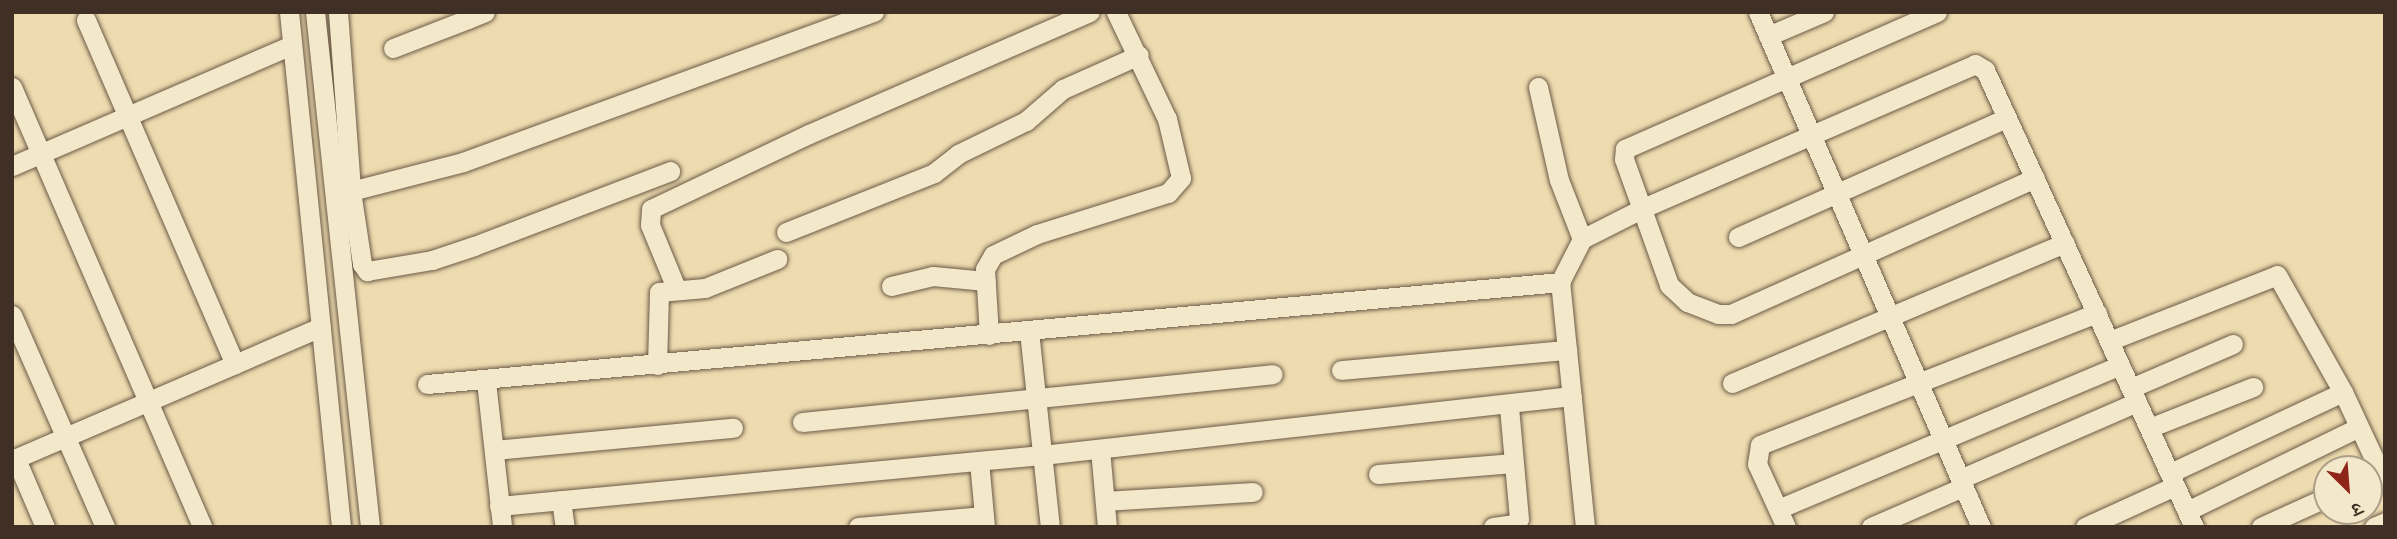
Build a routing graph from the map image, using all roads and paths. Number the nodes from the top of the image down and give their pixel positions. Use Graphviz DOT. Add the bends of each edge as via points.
graph roads {
  1 [pos="289,12"];
  2 [pos="315,12"];
  3 [pos="338,12"];
  4 [pos="874,12"];
  5 [pos="1090,12"];
  6 [pos="1116,12"];
  7 [pos="1758,12"];
  8 [pos="1824,12"];
  9 [pos="1937,12"];
  10 [pos="473,14"];
  11 [pos="86,20"];
  12 [pos="1768,36"];
  13 [pos="292,45"];
  14 [pos="393,47"];
  15 [pos="1139,55"];
  16 [pos="1786,76"];
  17 [pos="12,87"];
  18 [pos="1538,87"];
  19 [pos="127,116"];
  20 [pos="2007,118"];
  21 [pos="1812,136"];
  22 [pos="43,152"];
  23 [pos="12,166"];
  24 [pos="670,171"];
  25 [pos="2035,178"];
  26 [pos="351,191"];
  27 [pos="1838,194"];
  28 [pos="1643,208"];
  29 [pos="786,232"];
  30 [pos="1738,237"];
  31 [pos="1582,239"];
  32 [pos="2065,243"];
  33 [pos="1865,255"];
  34 [pos="777,260"];
  35 [pos="986,281"];
  36 [pos="1560,282"];
  37 [pos="891,286"];
  38 [pos="676,288"];
  39 [pos="2097,313"];
  40 [pos="12,315"];
  41 [pos="1892,318"];
  42 [pos="321,327"];
  43 [pos="1029,331"];
  44 [pos="989,335"];
  45 [pos="2109,341"];
  46 [pos="2233,344"];
  47 [pos="1567,350"];
  48 [pos="235,364"];
  49 [pos="657,365"];
  50 [pos="2120,365"];
  51 [pos="1341,370"];
  52 [pos="1273,374"];
  53 [pos="486,381"];
  54 [pos="1732,383"];
  55 [pos="1919,383"];
  56 [pos="427,384"];
  57 [pos="2253,387"];
  58 [pos="2343,392"];
  59 [pos="2134,395"];
  60 [pos="1572,396"];
  61 [pos="1036,400"];
  62 [pos="149,401"];
  63 [pos="1509,405"];
  64 [pos="802,422"];
  65 [pos="2359,427"];
  66 [pos="733,428"];
  67 [pos="2149,428"];
  68 [pos="65,438"];
  69 [pos="1944,439"];
  70 [pos="1100,449"];
  71 [pos="494,450"];
  72 [pos="1042,454"];
  73 [pos="2370,455"];
  74 [pos="14,460"];
  75 [pos="979,461"];
  76 [pos="1514,463"];
  77 [pos="1378,474"];
  78 [pos="2173,480"];
  79 [pos="1962,483"];
  80 [pos="1253,492"];
  81 [pos="561,500"];
  82 [pos="1105,502"];
  83 [pos="2313,503"];
  84 [pos="499,506"];
  85 [pos="1782,518"];
  86 [pos="2190,519"];
  87 [pos="984,521"];
  88 [pos="2385,522"];
  89 [pos="339,526"];
  90 [pos="46,527"];
  91 [pos="105,527"];
  92 [pos="202,527"];
  93 [pos="370,527"];
  94 [pos="502,527"];
  95 [pos="565,527"];
  96 [pos="858,527"];
  97 [pos="1050,527"];
  98 [pos="1107,527"];
  99 [pos="1493,527"];
  100 [pos="1585,527"];
  101 [pos="1871,527"];
  102 [pos="1981,527"];
  103 [pos="2085,527"];
  104 [pos="2261,527"];
  105 [pos="2374,527"];
  1 -- 13 [label="street"];
  2 -- 93 [label="street"];
  3 -- 26 [label="street"];
  4 -- 26 [label="street" via="463,162"];
  5 -- 38 [label="street" via="809,134 652,209 650,225"];
  6 -- 15 [label="street"];
  7 -- 12 [label="street"];
  8 -- 12 [label="street"];
  9 -- 16 [label="street"];
  10 -- 14 [label="street"];
  11 -- 19 [label="street"];
  12 -- 16 [label="street"];
  13 -- 19 [label="street"];
  13 -- 42 [label="street"];
  15 -- 29 [label="street" via="1063,89 1026,121 958,154 934,173"];
  15 -- 35 [label="street" via="1167,119 1181,178 1177,187 1005,248 987,261"];
  16 -- 21 [label="street"];
  16 -- 28 [label="street" via="1629,145 1624,159"];
  17 -- 22 [label="street"];
  18 -- 31 [label="street" via="1559,180"];
  19 -- 22 [label="street"];
  19 -- 48 [label="street"];
  20 -- 21 [label="street" via="1985,70 1975,64"];
  20 -- 25 [label="street"];
  20 -- 27 [label="street"];
  21 -- 27 [label="street"];
  21 -- 28 [label="street"];
  22 -- 23 [label="street"];
  22 -- 62 [label="street"];
  24 -- 26 [label="street" via="474,246 373,271 362,264"];
  25 -- 32 [label="street"];
  25 -- 33 [label="street"];
  27 -- 30 [label="street"];
  27 -- 33 [label="street"];
  28 -- 31 [label="street"];
  28 -- 33 [label="street" via="1676,295 1718,314 1745,310"];
  31 -- 36 [label="street"];
  32 -- 39 [label="street"];
  32 -- 41 [label="street"];
  33 -- 41 [label="street"];
  34 -- 38 [label="street" via="705,288"];
  35 -- 37 [label="street" via="933,275"];
  35 -- 44 [label="street"];
  36 -- 43 [label="street"];
  36 -- 47 [label="street"];
  38 -- 49 [label="street" via="656,297"];
  39 -- 45 [label="street"];
  39 -- 55 [label="street"];
  40 -- 68 [label="street"];
  41 -- 54 [label="street"];
  41 -- 55 [label="street"];
  42 -- 48 [label="street"];
  42 -- 89 [label="street"];
  43 -- 44 [label="street"];
  43 -- 61 [label="street"];
  44 -- 49 [label="street"];
  45 -- 50 [label="street"];
  45 -- 58 [label="street" via="2277,275"];
  46 -- 59 [label="street"];
  47 -- 51 [label="street"];
  47 -- 60 [label="street"];
  48 -- 62 [label="street"];
  49 -- 53 [label="street"];
  50 -- 59 [label="street"];
  50 -- 69 [label="street"];
  52 -- 61 [label="street"];
  53 -- 56 [label="street"];
  53 -- 71 [label="street"];
  55 -- 69 [label="street"];
  55 -- 85 [label="street" via="1760,445 1757,464"];
  57 -- 67 [label="street"];
  58 -- 65 [label="street"];
  58 -- 78 [label="street"];
  59 -- 67 [label="street"];
  59 -- 79 [label="street"];
  60 -- 63 [label="street"];
  60 -- 100 [label="street"];
  61 -- 64 [label="street"];
  61 -- 72 [label="street"];
  62 -- 68 [label="street"];
  62 -- 92 [label="street"];
  63 -- 70 [label="street"];
  63 -- 76 [label="street"];
  65 -- 73 [label="street"];
  65 -- 86 [label="street"];
  66 -- 71 [label="street"];
  67 -- 78 [label="street"];
  68 -- 74 [label="street"];
  68 -- 91 [label="street"];
  69 -- 79 [label="street"];
  69 -- 85 [label="street"];
  70 -- 72 [label="street"];
  70 -- 82 [label="street"];
  71 -- 84 [label="street"];
  72 -- 75 [label="street"];
  72 -- 97 [label="street"];
  74 -- 90 [label="street"];
  75 -- 81 [label="street"];
  75 -- 87 [label="street"];
  76 -- 77 [label="street"];
  76 -- 99 [label="street" via="1519,519"];
  78 -- 86 [label="street"];
  78 -- 103 [label="street"];
  79 -- 101 [label="street"];
  79 -- 102 [label="street"];
  80 -- 82 [label="street"];
  81 -- 84 [label="street"];
  81 -- 95 [label="street"];
  82 -- 98 [label="street"];
  83 -- 104 [label="street"];
  84 -- 94 [label="street"];
  87 -- 96 [label="street"];
  88 -- 105 [label="street"];
}
